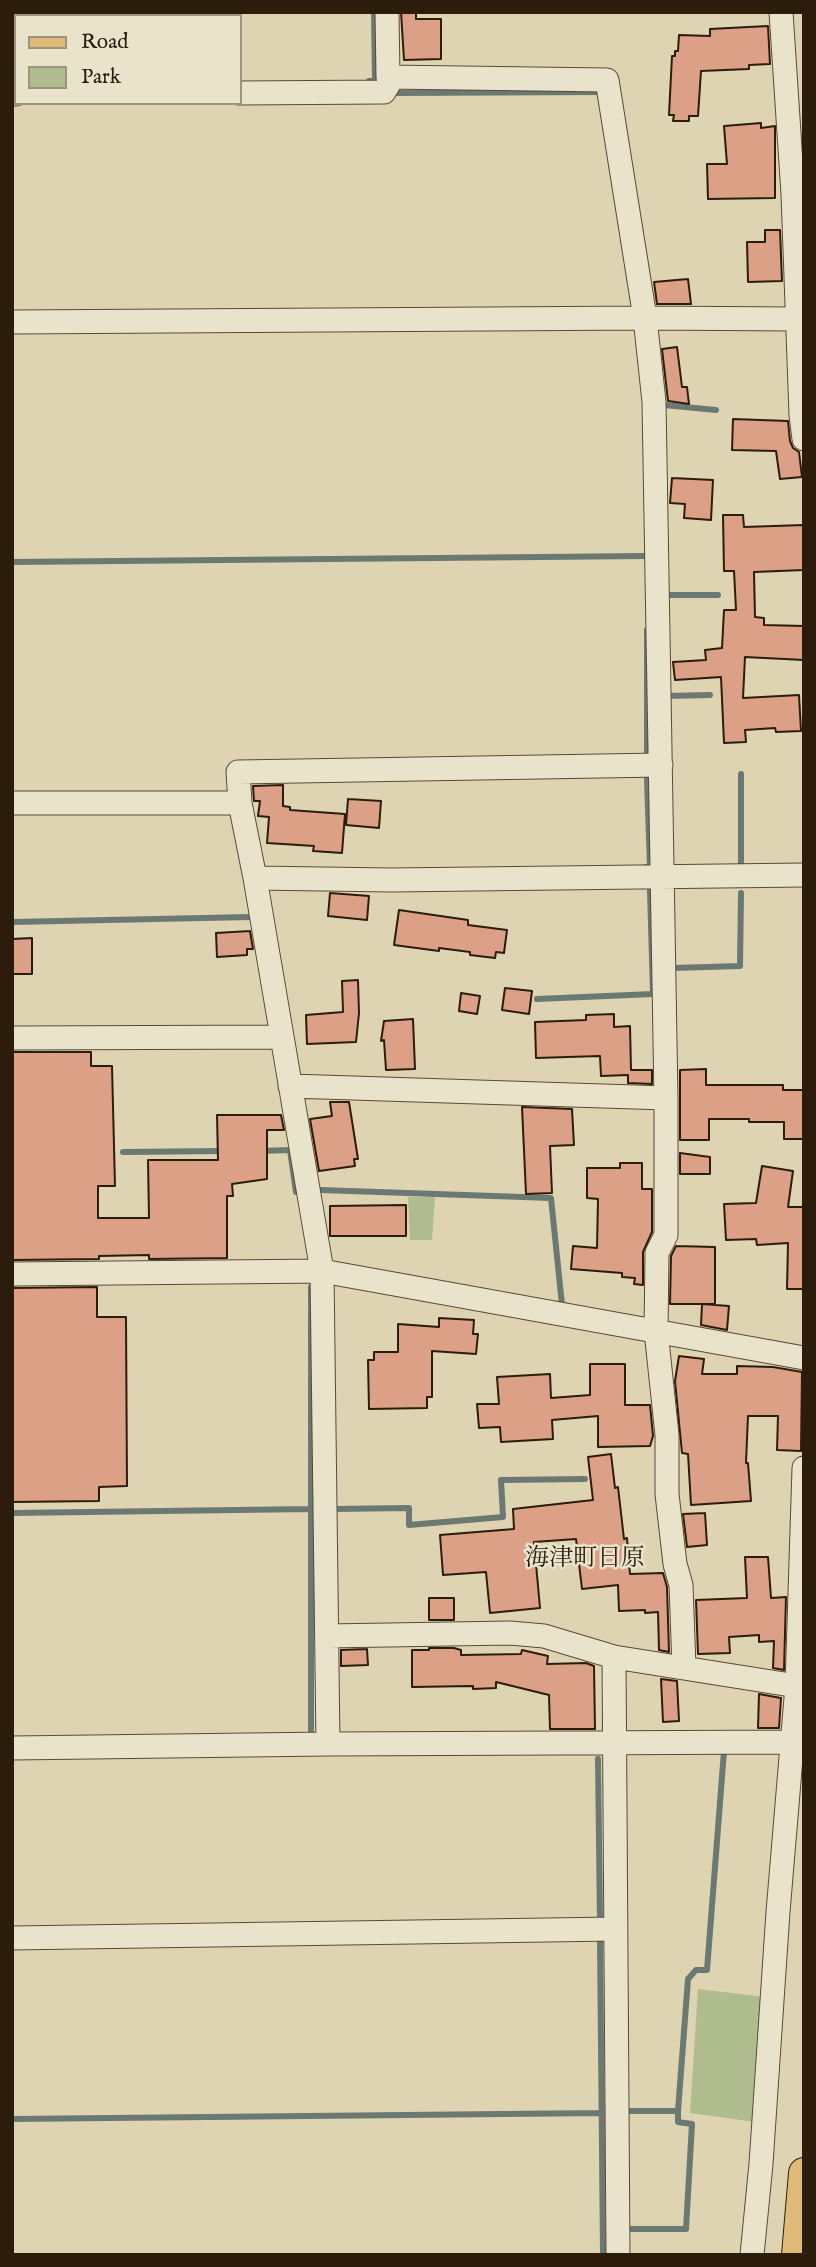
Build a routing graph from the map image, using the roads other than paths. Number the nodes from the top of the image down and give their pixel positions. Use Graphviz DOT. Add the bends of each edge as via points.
graph roads {
  1 [pos="387,12"];
  2 [pos="781,12"];
  3 [pos="393,77"];
  4 [pos="242,93"];
  5 [pos="645,318"];
  6 [pos="797,319"];
  7 [pos="12,322"];
  8 [pos="804,439"];
  9 [pos="661,765"];
  10 [pos="12,803"];
  11 [pos="240,803"];
  12 [pos="663,876"];
  13 [pos="804,876"];
  14 [pos="255,878"];
  15 [pos="282,1037"];
  16 [pos="12,1038"];
  17 [pos="290,1086"];
  18 [pos="666,1098"];
  19 [pos="322,1271"];
  20 [pos="12,1274"];
  21 [pos="656,1331"];
  22 [pos="804,1357"];
  23 [pos="804,1468"];
  24 [pos="327,1636"];
  25 [pos="614,1657"];
  26 [pos="684,1667"];
  27 [pos="797,1686"];
  28 [pos="616,1742"];
  29 [pos="793,1742"];
  30 [pos="328,1744"];
  31 [pos="12,1748"];
  32 [pos="614,1929"];
  33 [pos="12,1938"];
  34 [pos="804,2173"];
  35 [pos="618,2255"];
  36 [pos="752,2255"];
  37 [pos="797,2255"];
  1 -- 3 [label="street" via="388,77"];
  2 -- 6 [label="street"];
  3 -- 4 [label="street" via="384,92"];
  3 -- 5 [label="street" via="607,80"];
  5 -- 6 [label="street"];
  5 -- 7 [label="street"];
  5 -- 9 [label="street" via="654,402"];
  6 -- 8 [label="street"];
  9 -- 11 [label="street" via="238,772"];
  9 -- 12 [label="street"];
  10 -- 11 [label="street"];
  11 -- 14 [label="street"];
  12 -- 13 [label="street"];
  12 -- 14 [label="street"];
  12 -- 18 [label="street"];
  14 -- 15 [label="street"];
  15 -- 16 [label="street"];
  15 -- 17 [label="street"];
  17 -- 18 [label="street"];
  17 -- 19 [label="street"];
  18 -- 21 [label="street" via="666,1235 657,1253"];
  19 -- 20 [label="street"];
  19 -- 21 [label="street"];
  19 -- 24 [label="street"];
  21 -- 22 [label="street"];
  21 -- 26 [label="street" via="667,1435 667,1494 681,1585"];
  23 -- 27 [label="street"];
  24 -- 25 [label="street" via="510,1633 544,1636"];
  24 -- 30 [label="street"];
  25 -- 26 [label="street"];
  25 -- 28 [label="street"];
  26 -- 27 [label="street"];
  27 -- 29 [label="street"];
  28 -- 29 [label="street"];
  28 -- 30 [label="street"];
  28 -- 32 [label="street"];
  29 -- 36 [label="street"];
  30 -- 31 [label="street"];
  32 -- 33 [label="street"];
  32 -- 35 [label="street"];
  34 -- 37 [label="main road"];
}
